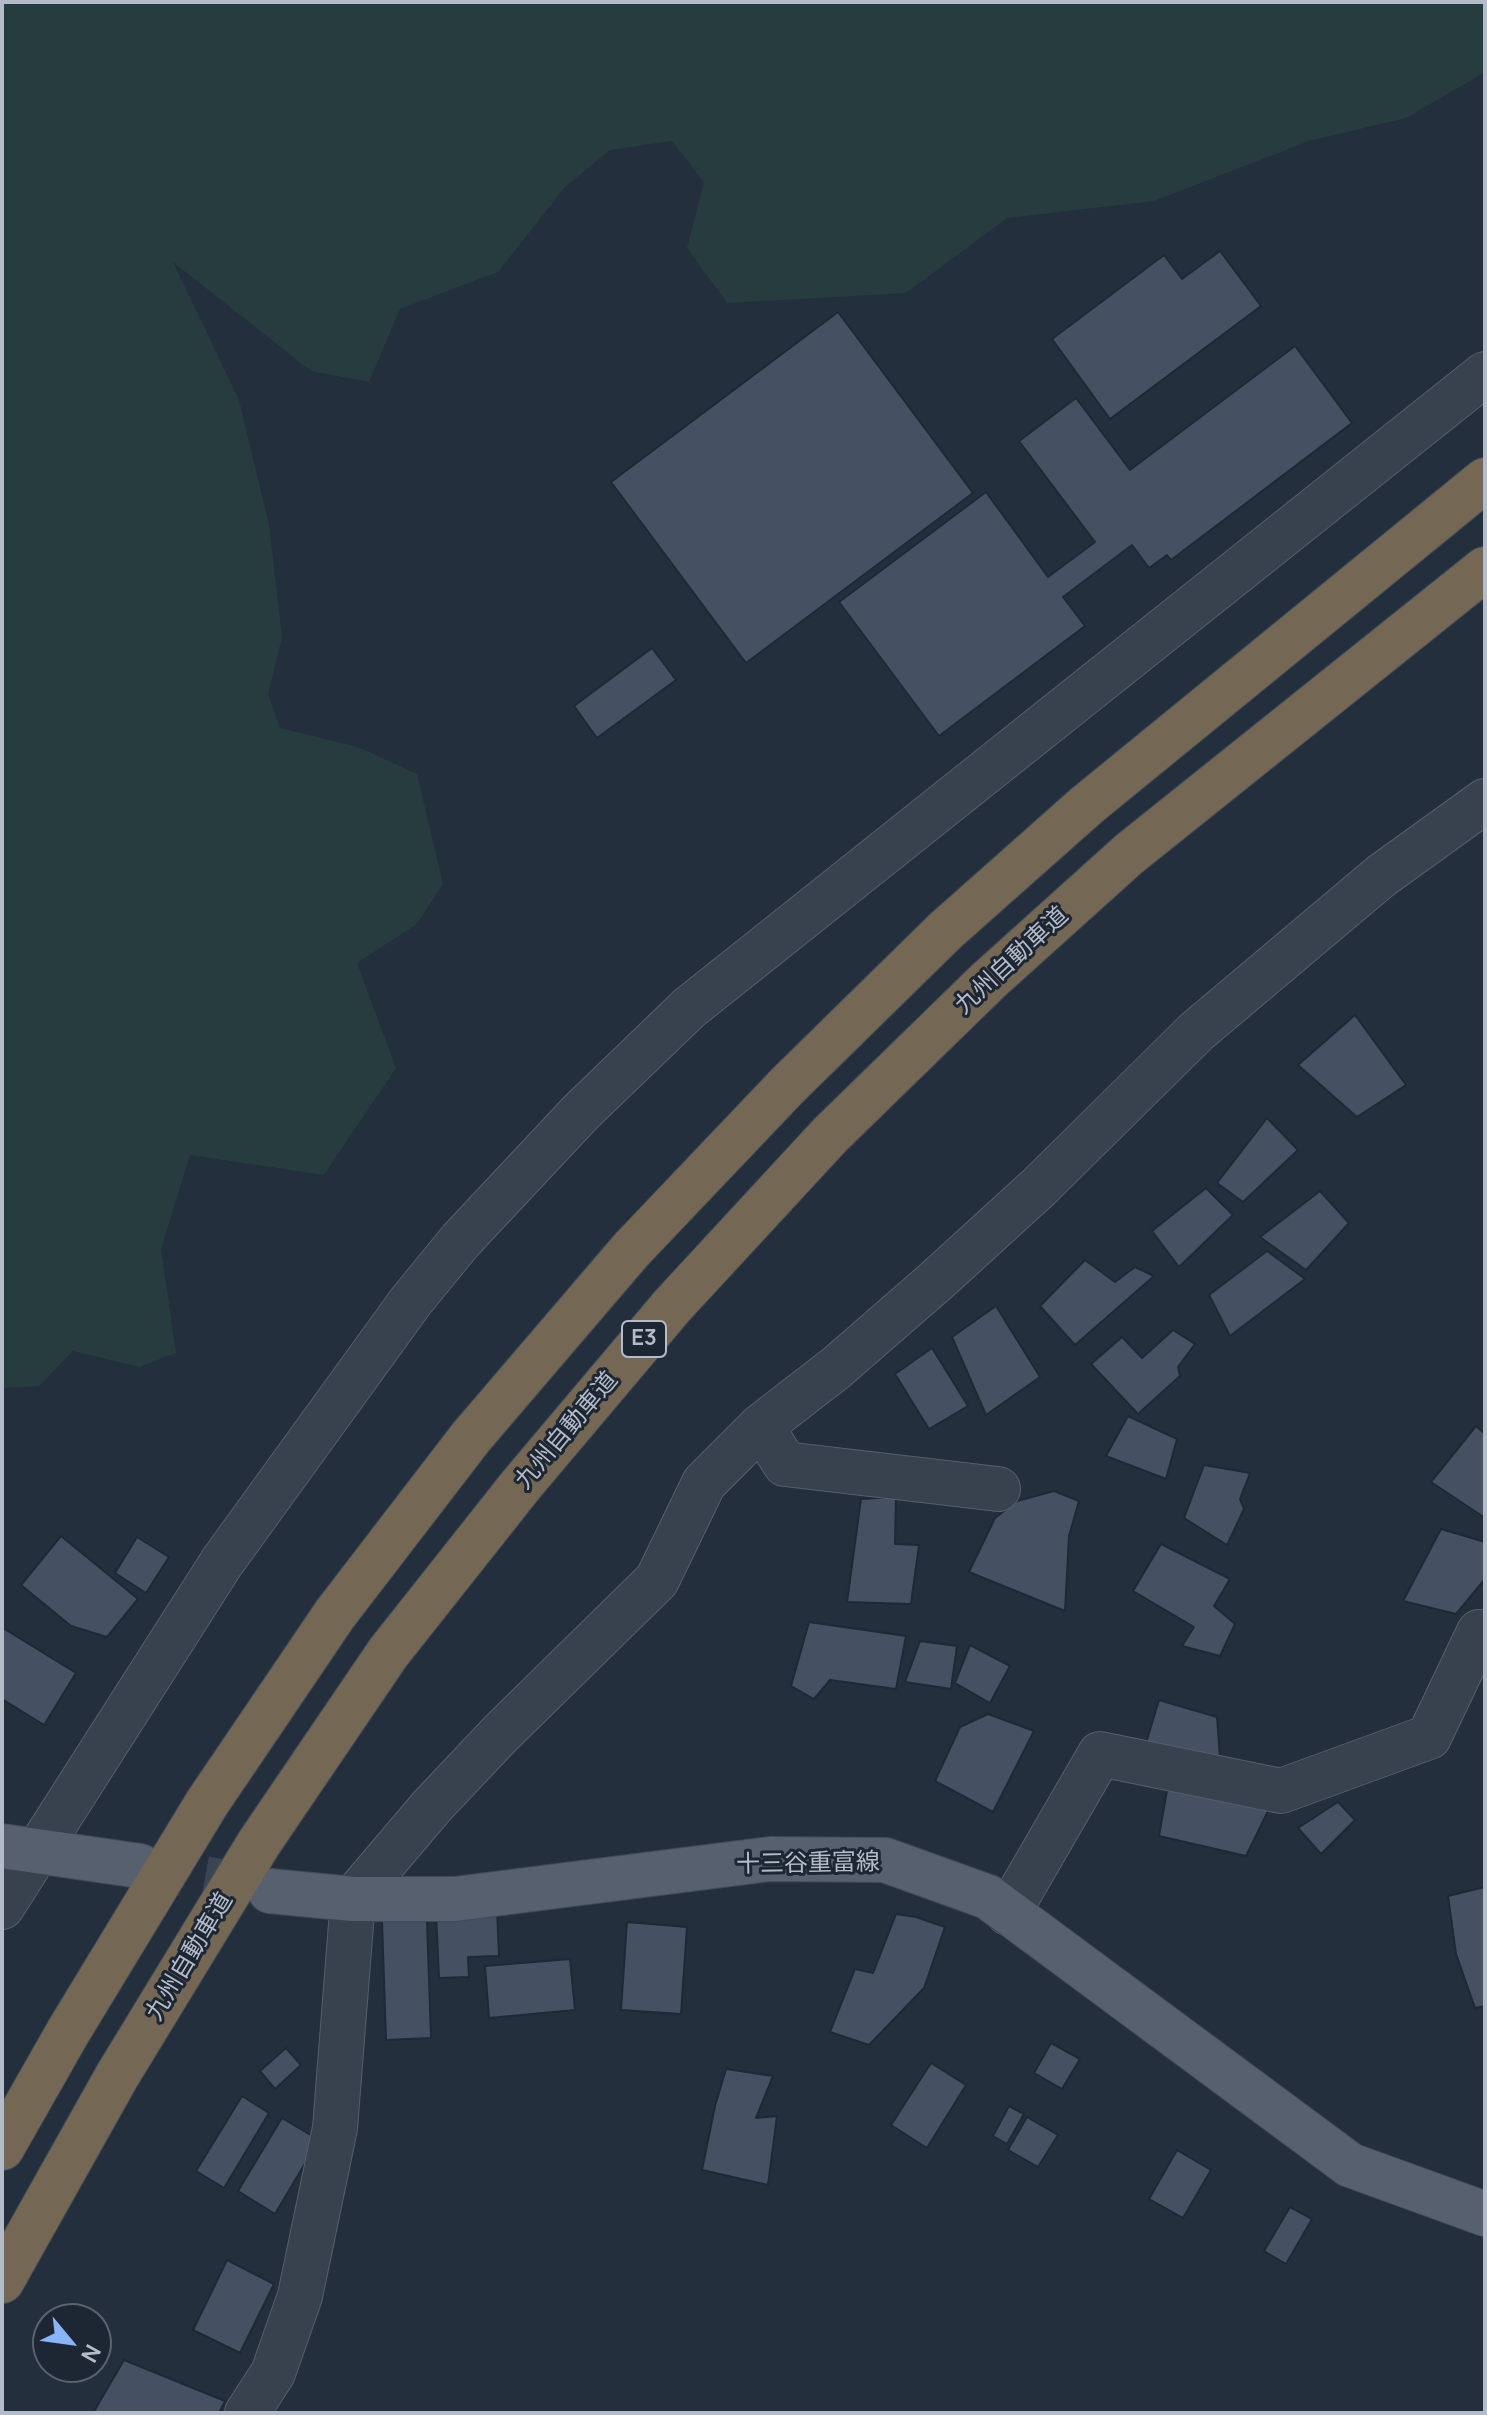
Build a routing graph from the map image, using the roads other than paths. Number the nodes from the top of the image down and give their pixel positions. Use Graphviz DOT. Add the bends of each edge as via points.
graph roads {
  1 [pos="1485,374"];
  2 [pos="1485,480"];
  3 [pos="1485,569"];
  4 [pos="1485,801"];
  5 [pos="761,1426"];
  6 [pos="998,1489"];
  7 [pos="1479,1632"];
  8 [pos="19,1849"];
  9 [pos="140,1866"];
  10 [pos="270,1891"];
  11 [pos="353,1899"];
  12 [pos="2,1907"];
  13 [pos="1008,1913"];
  14 [pos="2,2148"];
  15 [pos="1485,2214"];
  16 [pos="2,2281"];
  17 [pos="247,2413"];
  1 -- 8 [label="street" via="689,1008 581,1112 411,1301"];
  2 -- 14 [label="highway" via="1087,805 945,931 631,1250 471,1437 335,1614 207,1803"];
  3 -- 16 [label="highway, 九州自動車道 / E3" via="1129,854 988,981 830,1135 672,1306 388,1653 259,1843 117,2076"];
  4 -- 5 [label="street" via="1381,876 1197,1031 959,1260"];
  5 -- 6 [label="street" via="785,1464"];
  5 -- 11 [label="street" via="704,1483 657,1580 491,1744"];
  7 -- 13 [label="street" via="1429,1737 1281,1791 1100,1754"];
  8 -- 9 [label="main road"];
  8 -- 12 [label="street"];
  10 -- 11 [label="main road, 十三谷重富線"];
  11 -- 13 [label="main road, 十三谷重富線" via="455,1899 770,1859 885,1860 988,1897"];
  11 -- 17 [label="street" via="335,2128 300,2296 273,2373"];
  13 -- 15 [label="main road, 十三谷重富線" via="1350,2165"];
}
